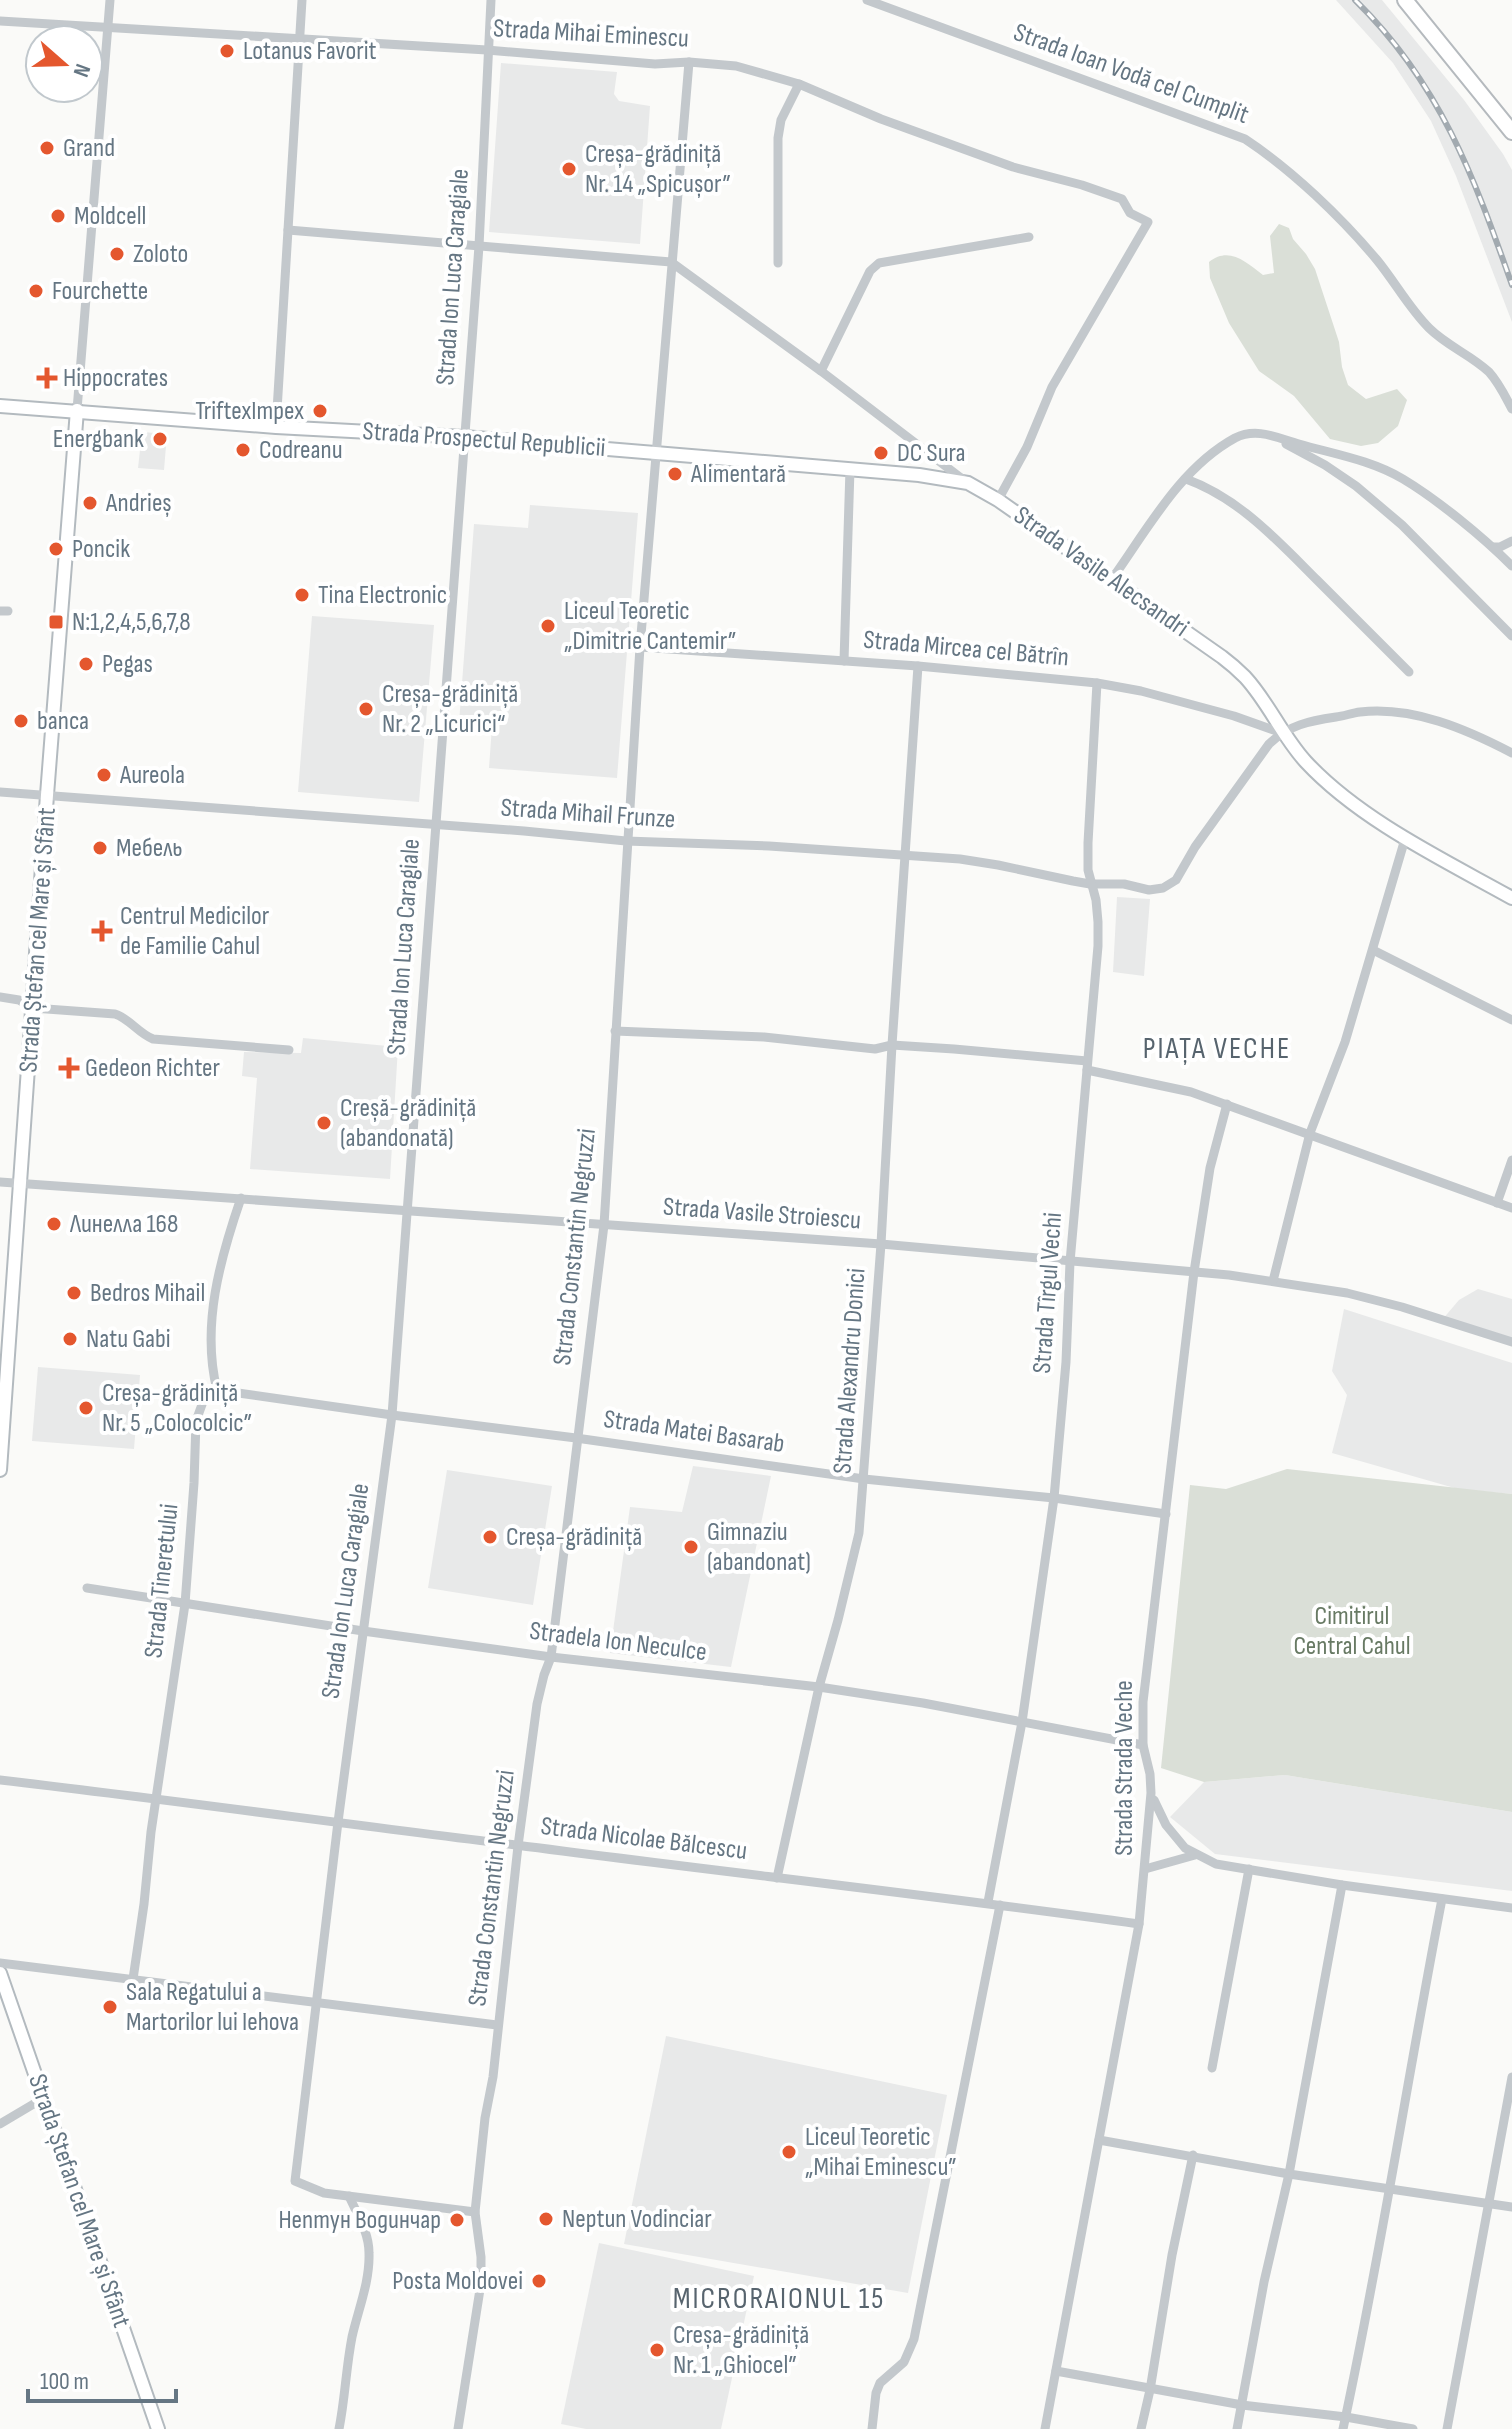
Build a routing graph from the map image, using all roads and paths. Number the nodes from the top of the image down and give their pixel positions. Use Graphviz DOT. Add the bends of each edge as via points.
graph roads {
  1 [pos="110,0"];
  2 [pos="302,0"];
  3 [pos="491,0"];
  4 [pos="867,0"];
  5 [pos="1405,0"];
  6 [pos="0,21"];
  7 [pos="109,27"];
  8 [pos="300,37"];
  9 [pos="487,50"];
  10 [pos="689,62"];
  11 [pos="799,84"];
  12 [pos="1512,132"];
  13 [pos="288,230"];
  14 [pos="1029,237"];
  15 [pos="479,246"];
  16 [pos="671,262"];
  17 [pos="778,263"];
  18 [pos="821,371"];
  19 [pos="0,406"];
  20 [pos="1512,409"];
  21 [pos="77,410"];
  22 [pos="276,427"];
  23 [pos="464,437"];
  24 [pos="1280,439"];
  25 [pos="655,453"];
  26 [pos="850,469"];
  27 [pos="1186,479"];
  28 [pos="968,483"];
  29 [pos="998,500"];
  30 [pos="1512,541"];
  31 [pos="1493,547"];
  32 [pos="1512,566"];
  33 [pos="1112,579"];
  34 [pos="1512,636"];
  35 [pos="640,647"];
  36 [pos="844,661"];
  37 [pos="918,666"];
  38 [pos="1409,672"];
  39 [pos="1097,683"];
  40 [pos="1282,733"];
  41 [pos="1512,753"];
  42 [pos="0,792"];
  43 [pos="47,795"];
  44 [pos="436,826"];
  45 [pos="1405,839"];
  46 [pos="626,841"];
  47 [pos="906,855"];
  48 [pos="1090,884"];
  49 [pos="1512,898"];
  50 [pos="1373,950"];
  51 [pos="0,997"];
  52 [pos="33,1008"];
  53 [pos="1512,1020"];
  54 [pos="615,1031"];
  55 [pos="892,1045"];
  56 [pos="289,1050"];
  57 [pos="1087,1066"];
  58 [pos="1227,1104"];
  59 [pos="1310,1133"];
  60 [pos="1512,1160"];
  61 [pos="0,1182"];
  62 [pos="21,1184"];
  63 [pos="241,1198"];
  64 [pos="1497,1203"];
  65 [pos="1512,1208"];
  66 [pos="408,1211"];
  67 [pos="604,1225"];
  68 [pos="881,1244"];
  69 [pos="1070,1262"];
  70 [pos="1194,1272"];
  71 [pos="1273,1281"];
  72 [pos="1512,1342"];
  73 [pos="217,1390"];
  74 [pos="392,1415"];
  75 [pos="576,1438"];
  76 [pos="0,1470"];
  77 [pos="864,1479"];
  78 [pos="1054,1498"];
  79 [pos="1166,1514"];
  80 [pos="87,1588"];
  81 [pos="185,1604"];
  82 [pos="363,1631"];
  83 [pos="551,1657"];
  84 [pos="819,1687"];
  85 [pos="1022,1722"];
  86 [pos="1143,1745"];
  87 [pos="0,1780"];
  88 [pos="1151,1793"];
  89 [pos="156,1798"];
  90 [pos="338,1822"];
  91 [pos="518,1846"];
  92 [pos="1195,1855"];
  93 [pos="1145,1869"];
  94 [pos="1249,1869"];
  95 [pos="777,1878"];
  96 [pos="1342,1885"];
  97 [pos="1442,1899"];
  98 [pos="988,1902"];
  99 [pos="1000,1905"];
  100 [pos="1512,1908"];
  101 [pos="1139,1924"];
  102 [pos="0,1963"];
  103 [pos="0,1973"];
  104 [pos="133,1979"];
  105 [pos="316,2002"];
  106 [pos="497,2025"];
  107 [pos="1212,2068"];
  108 [pos="1512,2077"];
  109 [pos="42,2099"];
  110 [pos="0,2124"];
  111 [pos="1099,2140"];
  112 [pos="1193,2155"];
  113 [pos="1289,2174"];
  114 [pos="1391,2189"];
  115 [pos="349,2196"];
  116 [pos="1488,2203"];
  117 [pos="1512,2207"];
  118 [pos="475,2212"];
  119 [pos="1056,2371"];
  120 [pos="1150,2390"];
  121 [pos="1242,2405"];
  122 [pos="1346,2417"];
  123 [pos="158,2429"];
  124 [pos="339,2429"];
  125 [pos="458,2429"];
  126 [pos="872,2429"];
  127 [pos="1045,2429"];
  128 [pos="1141,2429"];
  129 [pos="1237,2429"];
  130 [pos="1343,2429"];
  131 [pos="1413,2429"];
  132 [pos="1447,2429"];
  1 -- 7 [label="street"];
  2 -- 8 [label="street"];
  3 -- 9 [label="street, Strada Ion Luca Caragiale"];
  4 -- 20 [label="street, Strada Ioan Vodă cel Cumplit" via="1245,139 1277,159 1379,263 1428,328 1489,373"];
  5 -- 12 [label="main road"];
  6 -- 7 [label="street, Strada Mihai Eminescu"];
  7 -- 8 [label="street, Strada Mihai Eminescu"];
  7 -- 21 [label="street"];
  8 -- 9 [label="street, Strada Mihai Eminescu"];
  8 -- 13 [label="street"];
  9 -- 10 [label="street, Strada Mihai Eminescu" via="655,64"];
  9 -- 15 [label="street, Strada Ion Luca Caragiale"];
  10 -- 11 [label="street, Strada Mihai Eminescu" via="736,66"];
  10 -- 16 [label="street, Strada Constantin Negruzzi"];
  11 -- 17 [label="street" via="778,138"];
  11 -- 29 [label="street, Strada Mihai Eminescu" via="1013,167 1122,199 1130,213 1148,222 1052,387"];
  13 -- 15 [label="street"];
  13 -- 22 [label="street"];
  14 -- 18 [label="street" via="879,263 870,271"];
  15 -- 16 [label="street"];
  15 -- 23 [label="street, Strada Ion Luca Caragiale"];
  16 -- 18 [label="street, Strada Vasile Alecsandri"];
  16 -- 25 [label="street, Strada Constantin Negruzzi"];
  18 -- 28 [label="street, Strada Vasile Alecsandri"];
  19 -- 21 [label="main road, Strada Prospectul Republicii"];
  21 -- 22 [label="main road, Strada Prospectul Republicii"];
  21 -- 43 [label="main road, Strada Ștefan cel Mare și Sfânt"];
  22 -- 23 [label="main road, Strada Prospectul Republicii"];
  23 -- 25 [label="main road, Strada Prospectul Republicii"];
  23 -- 44 [label="street, Strada Ion Luca Caragiale"];
  24 -- 27 [label="street" via="1253,432 1235,438"];
  24 -- 31 [label="street" via="1338,453 1401,478"];
  24 -- 34 [label="street" via="1368,496"];
  25 -- 26 [label="main road, Strada Prospectul Republicii"];
  25 -- 35 [label="street, Strada Constantin Negruzzi"];
  26 -- 28 [label="main road, Strada Prospectul Republicii"];
  26 -- 36 [label="street"];
  27 -- 33 [label="street"];
  27 -- 38 [label="street" via="1212,490 1262,527"];
  28 -- 29 [label="main road, Strada Vasile Alecsandri"];
  29 -- 33 [label="main road, Strada Vasile Alecsandri"];
  30 -- 31 [label="street"];
  31 -- 32 [label="street"];
  33 -- 40 [label="main road, Strada Vasile Alecsandri" via="1234,667"];
  35 -- 36 [label="street, Strada Mircea cel Bătrîn"];
  35 -- 46 [label="street, Strada Constantin Negruzzi"];
  36 -- 37 [label="street, Strada Mircea cel Bătrîn"];
  37 -- 39 [label="street, Strada Mircea cel Bătrîn"];
  37 -- 47 [label="street, Strada Alexandru Donici"];
  39 -- 40 [label="street, Strada Mircea cel Bătrîn"];
  39 -- 48 [label="street, Strada Tîrgul Vechi"];
  40 -- 41 [label="street" via="1307,722 1374,711 1455,726"];
  40 -- 45 [label="main road, Strada Vasile Alecsandri" via="1327,782"];
  40 -- 48 [label="street, Strada Mihail Frunze" via="1170,885 1149,890"];
  42 -- 43 [label="street, Strada Mihail Frunze"];
  43 -- 44 [label="street, Strada Mihail Frunze"];
  43 -- 52 [label="main road, Strada Ștefan cel Mare și Sfânt"];
  44 -- 46 [label="street, Strada Mihail Frunze"];
  44 -- 66 [label="street, Strada Ion Luca Caragiale"];
  45 -- 49 [label="main road, Strada Vasile Alecsandri"];
  45 -- 50 [label="street"];
  46 -- 47 [label="street, Strada Mihail Frunze"];
  46 -- 54 [label="street, Strada Constantin Negruzzi"];
  47 -- 48 [label="street, Strada Mihail Frunze" via="998,865"];
  47 -- 55 [label="street, Strada Alexandru Donici"];
  48 -- 57 [label="street, Strada Tîrgul Vechi" via="1098,922"];
  50 -- 53 [label="street"];
  50 -- 59 [label="street"];
  51 -- 52 [label="street"];
  52 -- 56 [label="street" via="115,1014 153,1039"];
  52 -- 62 [label="main road, Strada Ștefan cel Mare și Sfânt"];
  54 -- 55 [label="street" via="764,1037 875,1049"];
  54 -- 67 [label="street, Strada Constantin Negruzzi"];
  55 -- 57 [label="street"];
  55 -- 68 [label="street, Strada Alexandru Donici"];
  57 -- 58 [label="street"];
  57 -- 69 [label="street, Strada Tîrgul Vechi"];
  58 -- 59 [label="street"];
  58 -- 70 [label="street, Strada Strada Veche" via="1210,1168"];
  59 -- 64 [label="street"];
  59 -- 71 [label="street"];
  60 -- 64 [label="street"];
  61 -- 62 [label="street, Strada Vasile Stroiescu"];
  62 -- 63 [label="street, Strada Vasile Stroiescu"];
  62 -- 76 [label="main road, Strada Ștefan cel Mare și Sfânt"];
  63 -- 66 [label="street, Strada Vasile Stroiescu"];
  63 -- 73 [label="street" via="216,1287 210,1335"];
  64 -- 65 [label="street"];
  66 -- 67 [label="street, Strada Vasile Stroiescu"];
  66 -- 74 [label="street, Strada Ion Luca Caragiale"];
  67 -- 68 [label="street, Strada Vasile Stroiescu"];
  67 -- 75 [label="street, Strada Constantin Negruzzi"];
  68 -- 69 [label="street, Strada Vasile Stroiescu"];
  68 -- 77 [label="street, Strada Alexandru Donici"];
  69 -- 70 [label="street, Strada Vasile Stroiescu"];
  69 -- 78 [label="street, Strada Tîrgul Vechi"];
  70 -- 71 [label="street, Strada Vasile Stroiescu"];
  70 -- 79 [label="street, Strada Strada Veche"];
  71 -- 72 [label="street, Strada Vasile Stroiescu" via="1402,1307"];
  73 -- 74 [label="street, Strada Matei Basarab"];
  73 -- 81 [label="street, Strada Tineretului" via="204,1399 196,1421"];
  74 -- 75 [label="street, Strada Matei Basarab"];
  74 -- 82 [label="street, Strada Ion Luca Caragiale"];
  75 -- 77 [label="street, Strada Matei Basarab"];
  75 -- 83 [label="street, Strada Constantin Negruzzi"];
  77 -- 78 [label="street, Strada Matei Basarab"];
  77 -- 84 [label="street, Strada Alexandru Donici" via="859,1533"];
  78 -- 79 [label="street, Strada Matei Basarab"];
  78 -- 85 [label="street, Strada Tîrgul Vechi"];
  79 -- 86 [label="street, Strada Strada Veche" via="1143,1702"];
  80 -- 81 [label="street, Stradela Ion Neculce"];
  81 -- 82 [label="street, Stradela Ion Neculce"];
  81 -- 89 [label="street, Strada Tineretului"];
  82 -- 83 [label="street, Stradela Ion Neculce"];
  82 -- 90 [label="street, Strada Ion Luca Caragiale"];
  83 -- 84 [label="street, Stradela Ion Neculce"];
  83 -- 91 [label="street, Strada Constantin Negruzzi" via="537,1704"];
  84 -- 85 [label="street, Stradela Ion Neculce"];
  84 -- 95 [label="street, Strada Alexandru Donici"];
  85 -- 86 [label="street, Stradela Ion Neculce"];
  85 -- 98 [label="street, Strada Tîrgul Vechi"];
  86 -- 88 [label="street, Strada Strada Veche"];
  87 -- 89 [label="street, Strada Nicolae Bălcescu"];
  88 -- 92 [label="street" via="1166,1825"];
  88 -- 93 [label="street, Strada Strada Veche"];
  89 -- 90 [label="street, Strada Nicolae Bălcescu"];
  89 -- 104 [label="street, Strada Tineretului"];
  90 -- 91 [label="street, Strada Nicolae Bălcescu"];
  90 -- 105 [label="street, Strada Ion Luca Caragiale"];
  91 -- 95 [label="street, Strada Nicolae Bălcescu"];
  91 -- 106 [label="street, Strada Constantin Negruzzi"];
  92 -- 93 [label="street"];
  92 -- 94 [label="street"];
  93 -- 101 [label="street, Strada Strada Veche"];
  94 -- 96 [label="street"];
  94 -- 107 [label="street"];
  95 -- 98 [label="street, Strada Nicolae Bălcescu"];
  96 -- 97 [label="street"];
  96 -- 113 [label="street"];
  97 -- 100 [label="street"];
  97 -- 114 [label="street"];
  98 -- 99 [label="street, Strada Nicolae Bălcescu"];
  99 -- 101 [label="street, Strada Nicolae Bălcescu"];
  99 -- 126 [label="street" via="914,2339 904,2362 880,2383"];
  101 -- 111 [label="street, Strada Strada Veche"];
  102 -- 104 [label="street"];
  103 -- 109 [label="main road, Strada Ștefan cel Mare și Sfânt"];
  104 -- 105 [label="street"];
  105 -- 106 [label="street"];
  105 -- 115 [label="street, Strada Ion Luca Caragiale" via="295,2181"];
  106 -- 118 [label="street, Strada Constantin Negruzzi"];
  108 -- 116 [label="street"];
  109 -- 110 [label="street"];
  109 -- 123 [label="main road, Strada Ștefan cel Mare și Sfânt"];
  111 -- 112 [label="street"];
  111 -- 119 [label="street, Strada Strada Veche"];
  112 -- 113 [label="street"];
  112 -- 120 [label="street"];
  113 -- 114 [label="street"];
  113 -- 121 [label="street"];
  114 -- 116 [label="street"];
  114 -- 122 [label="street"];
  115 -- 118 [label="street"];
  115 -- 124 [label="street" via="366,2231 369,2253"];
  116 -- 117 [label="street"];
  116 -- 132 [label="street"];
  118 -- 125 [label="street, Strada Constantin Negruzzi" via="481,2283"];
  119 -- 120 [label="street"];
  119 -- 127 [label="street, Strada Strada Veche"];
  120 -- 121 [label="street"];
  120 -- 128 [label="street"];
  121 -- 122 [label="street"];
  121 -- 129 [label="street"];
  122 -- 130 [label="street"];
  122 -- 131 [label="street"];
}
